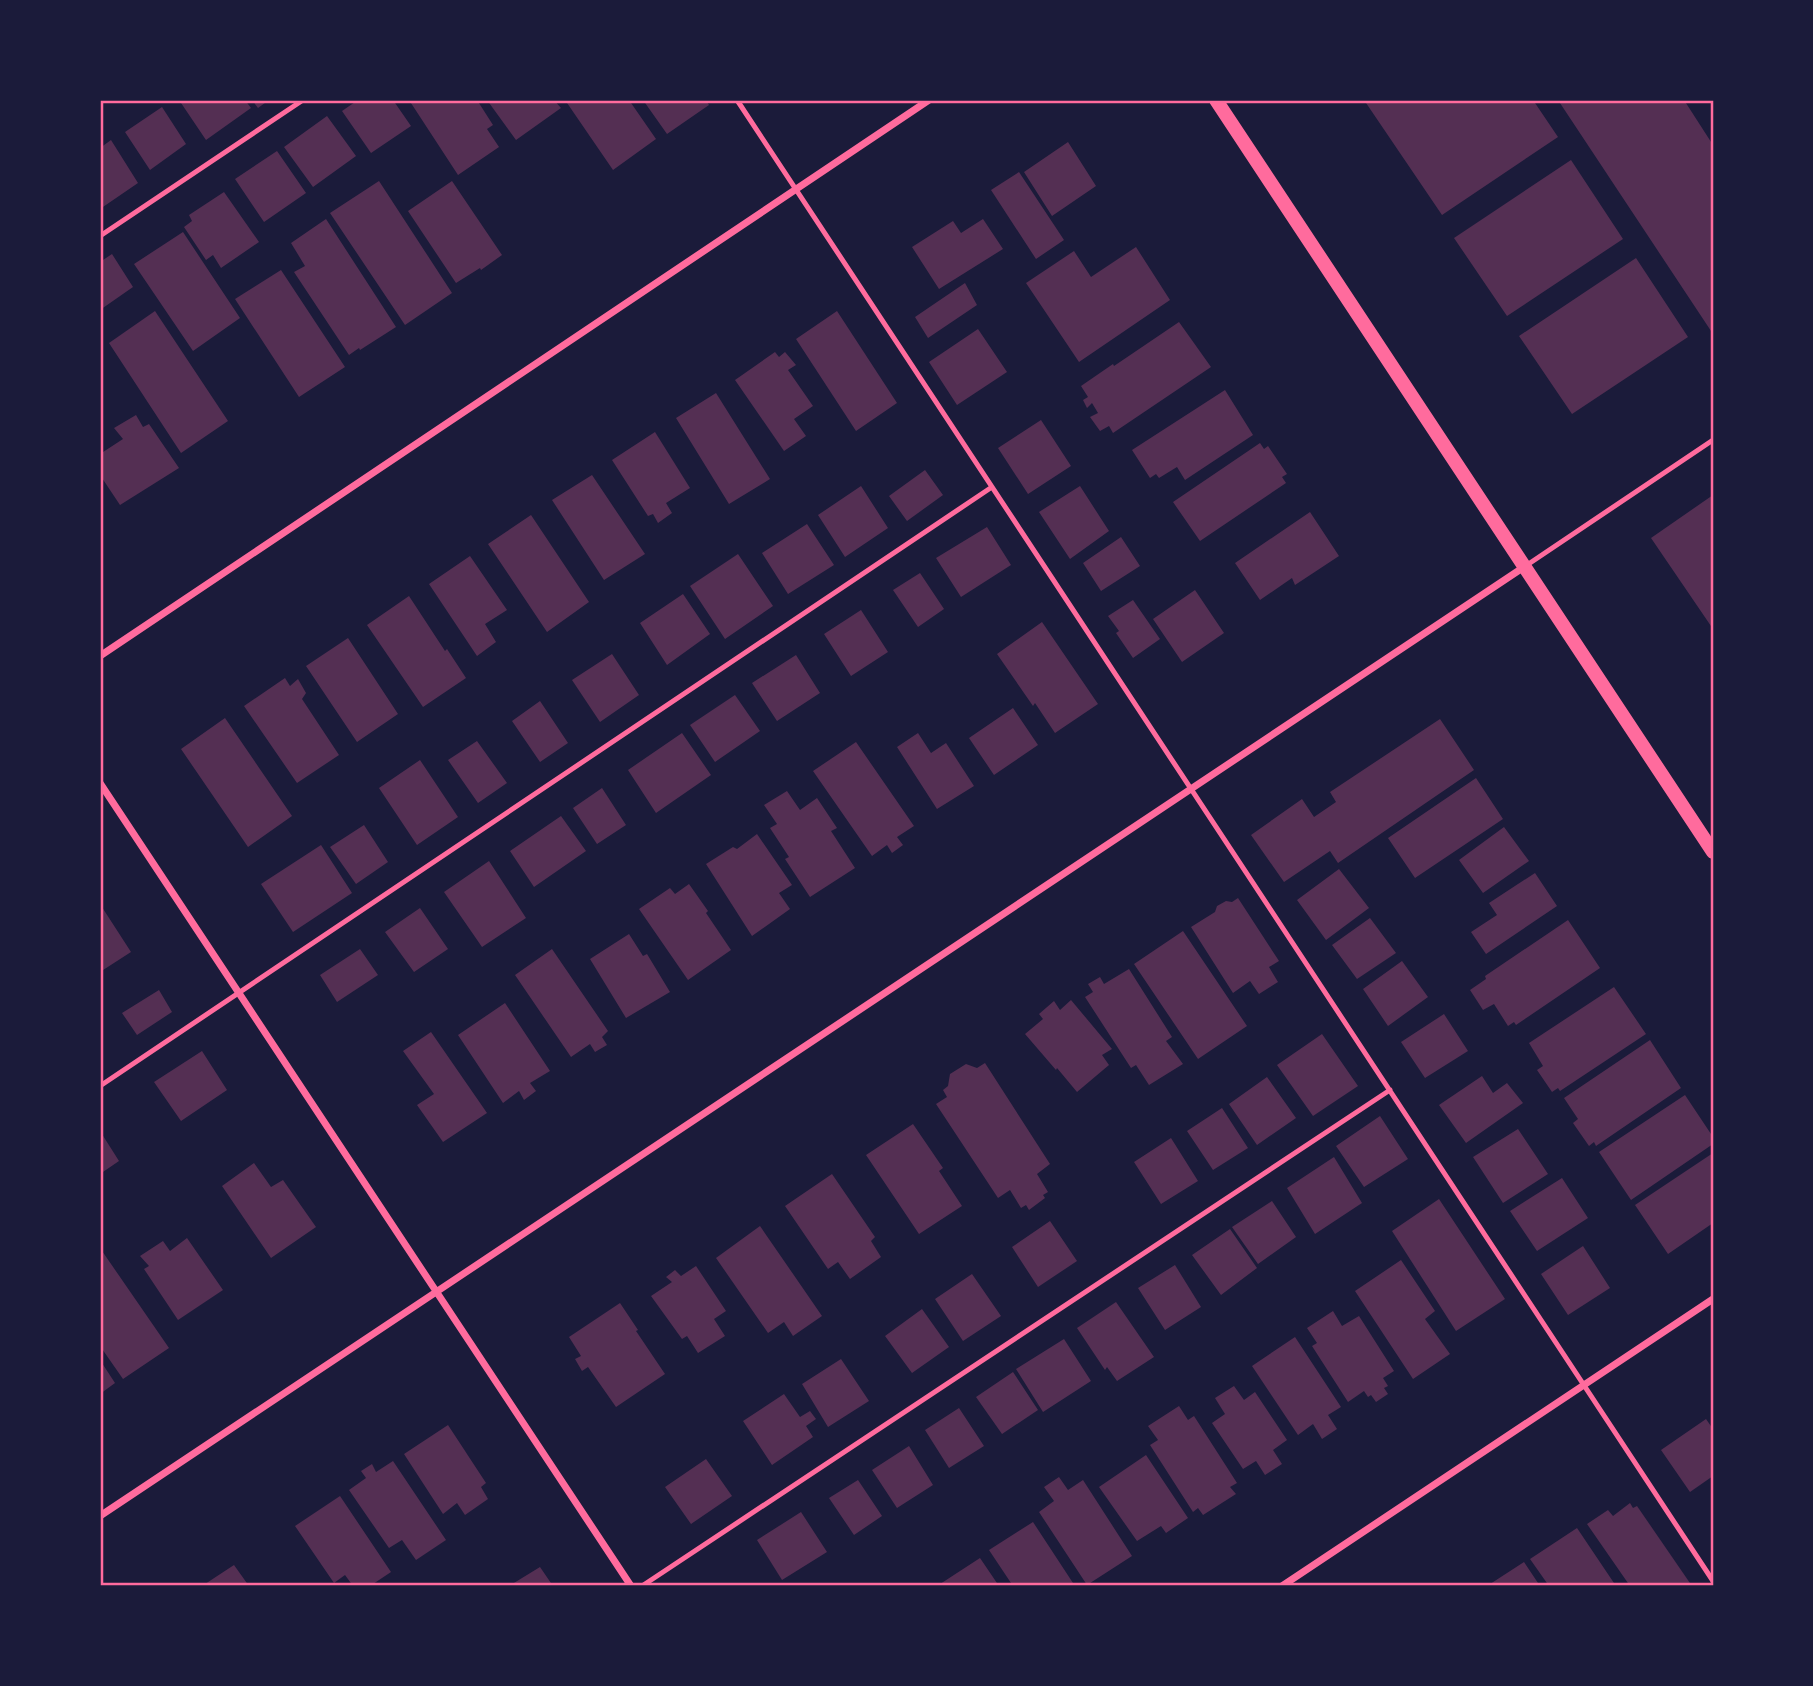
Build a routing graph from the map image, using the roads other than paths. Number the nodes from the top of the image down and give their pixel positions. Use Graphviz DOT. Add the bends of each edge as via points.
graph roads {
  1 [pos="303,100"];
  2 [pos="737,100"];
  3 [pos="929,100"];
  4 [pos="1216,100"];
  5 [pos="796,189"];
  6 [pos="100,236"];
  7 [pos="1713,440"];
  8 [pos="992,487"];
  9 [pos="1524,567"];
  10 [pos="100,656"];
  11 [pos="100,783"];
  12 [pos="1191,788"];
  13 [pos="1713,852"];
  14 [pos="239,994"];
  15 [pos="100,1086"];
  16 [pos="1390,1090"];
  17 [pos="436,1292"];
  18 [pos="1713,1299"];
  19 [pos="1584,1385"];
  20 [pos="100,1516"];
  21 [pos="1713,1581"];
  22 [pos="631,1586"];
  23 [pos="642,1586"];
  24 [pos="1282,1586"];
  1 -- 6 [label="lane"];
  2 -- 5 [label="lane"];
  3 -- 5 [label="street"];
  4 -- 9 [label="main road"];
  5 -- 8 [label="lane"];
  5 -- 10 [label="street"];
  7 -- 9 [label="lane"];
  8 -- 12 [label="lane"];
  8 -- 14 [label="lane"];
  9 -- 12 [label="street"];
  9 -- 13 [label="main road"];
  11 -- 14 [label="street"];
  12 -- 16 [label="lane"];
  12 -- 17 [label="street"];
  14 -- 15 [label="lane"];
  14 -- 17 [label="street"];
  16 -- 19 [label="lane"];
  16 -- 23 [label="lane"];
  17 -- 20 [label="street"];
  17 -- 22 [label="street"];
  18 -- 19 [label="street"];
  19 -- 21 [label="lane"];
  19 -- 24 [label="street"];
}
